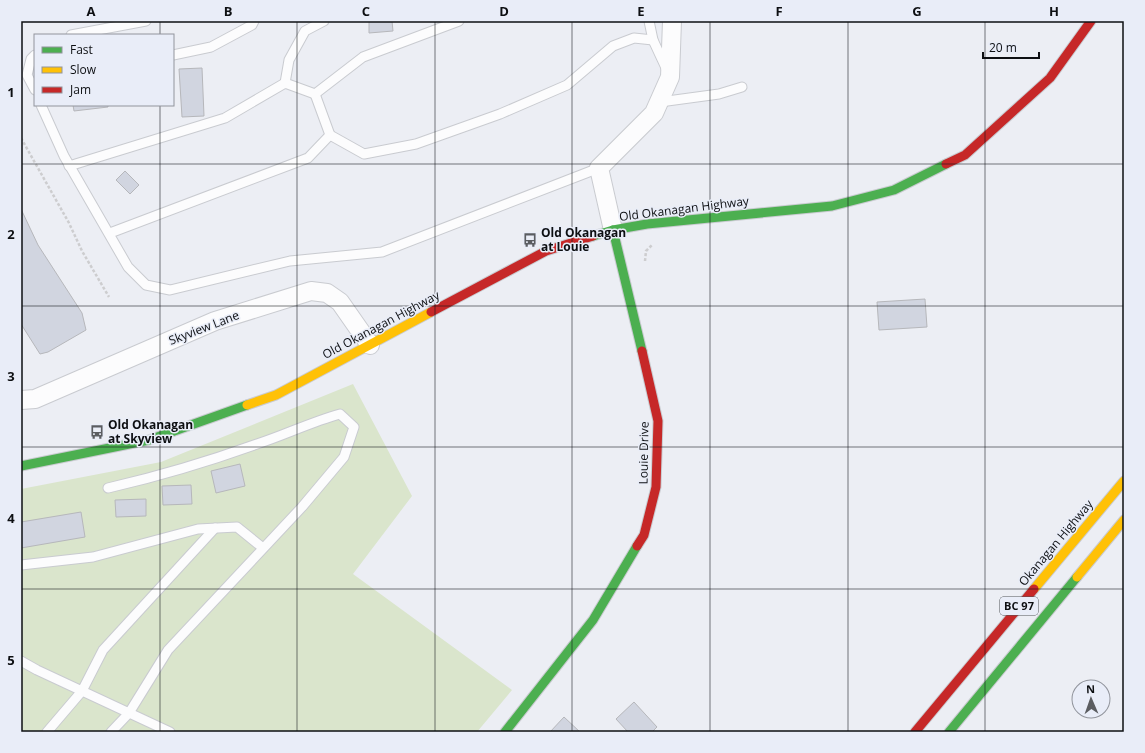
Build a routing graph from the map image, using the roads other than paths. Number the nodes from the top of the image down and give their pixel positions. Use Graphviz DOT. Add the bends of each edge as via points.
graph roads {
  1 [pos="146,21"];
  2 [pos="254,21"];
  3 [pos="312,21"];
  4 [pos="324,21"];
  5 [pos="459,21"];
  6 [pos="649,21"];
  7 [pos="672,21"];
  8 [pos="1091,21"];
  9 [pos="305,31"];
  10 [pos="75,34"];
  11 [pos="653,40"];
  12 [pos="174,55"];
  13 [pos="34,56"];
  14 [pos="670,77"];
  15 [pos="285,84"];
  16 [pos="742,87"];
  17 [pos="34,88"];
  18 [pos="315,94"];
  19 [pos="660,102"];
  20 [pos="42,106"];
  21 [pos="330,135"];
  22 [pos="69,166"];
  23 [pos="599,168"];
  24 [pos="613,230"];
  25 [pos="110,233"];
  26 [pos="370,345"];
  27 [pos="21,400"];
  28 [pos="21,466"];
  29 [pos="1124,480"];
  30 [pos="108,488"];
  31 [pos="1124,520"];
  32 [pos="215,528"];
  33 [pos="263,548"];
  34 [pos="21,565"];
  35 [pos="22,664"];
  36 [pos="82,691"];
  37 [pos="129,713"];
  38 [pos="47,732"];
  39 [pos="111,732"];
  40 [pos="170,732"];
  41 [pos="505,732"];
  42 [pos="915,732"];
  43 [pos="949,732"];
  1 -- 10 [label="lane"];
  2 -- 12 [label="lane" via="252,25 211,47"];
  3 -- 9 [label="lane"];
  4 -- 9 [label="lane"];
  5 -- 18 [label="lane" via="363,57"];
  6 -- 11 [label="lane"];
  7 -- 14 [label="street"];
  8 -- 24 [label="main road, Old Okanagan Highway" via="1050,78 966,155 894,190 832,206 655,222"];
  9 -- 15 [label="lane" via="289,60"];
  11 -- 14 [label="lane"];
  11 -- 21 [label="lane" via="634,38 614,46 567,84 500,114 416,144 364,154"];
  13 -- 17 [label="lane" via="27,75"];
  14 -- 19 [label="street"];
  15 -- 18 [label="lane"];
  15 -- 22 [label="lane" via="225,118"];
  16 -- 19 [label="lane" via="719,94"];
  18 -- 21 [label="lane"];
  19 -- 23 [label="street" via="654,113"];
  20 -- 22 [label="lane"];
  21 -- 25 [label="lane" via="308,158"];
  22 -- 25 [label="lane"];
  23 -- 24 [label="street"];
  23 -- 25 [label="lane" via="382,252 290,261 170,290 146,285 128,267"];
  24 -- 26 [label="main road, Old Okanagan Highway" via="546,251"];
  24 -- 41 [label="main road, Louie Drive" via="658,421 656,487 644,535 593,620"];
  26 -- 27 [label="street, Skyview Lane" via="340,302 327,293 311,291 215,321 35,399"];
  26 -- 28 [label="main road, Old Okanagan Highway" via="276,395 149,440"];
  29 -- 42 [label="main road, Okanagan Highway / BC 97"];
  30 -- 33 [label="lane" via="174,472 340,414 354,427 344,457"];
  31 -- 43 [label="main road, BC 97"];
  32 -- 33 [label="lane" via="237,527"];
  32 -- 34 [label="lane" via="198,529 93,557"];
  32 -- 36 [label="lane" via="103,650"];
  33 -- 37 [label="lane" via="168,650"];
  35 -- 36 [label="lane"];
  36 -- 37 [label="lane"];
  36 -- 38 [label="lane"];
  37 -- 39 [label="lane"];
  37 -- 40 [label="lane"];
}
